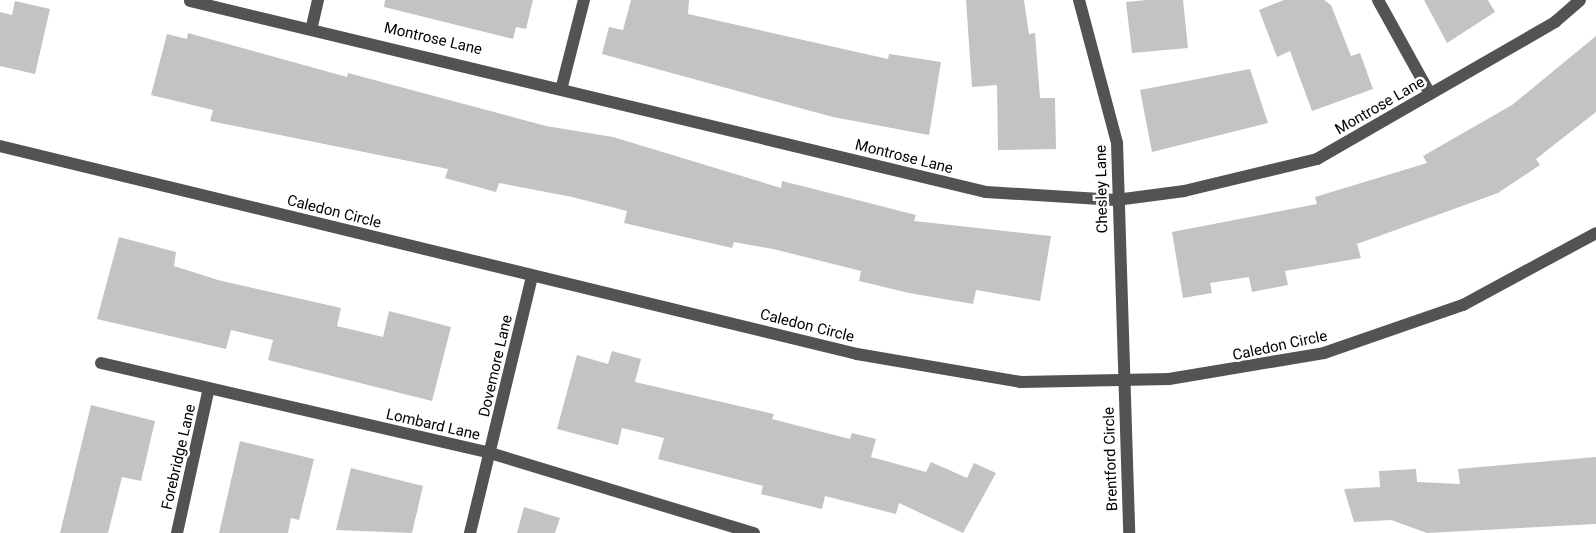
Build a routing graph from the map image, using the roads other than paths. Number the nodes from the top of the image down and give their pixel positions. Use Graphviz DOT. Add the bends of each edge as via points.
graph roads {
  1 [pos="318,0"];
  2 [pos="584,0"];
  3 [pos="1079,0"];
  4 [pos="1378,0"];
  5 [pos="1580,0"];
  6 [pos="190,1"];
  7 [pos="312,26"];
  8 [pos="562,86"];
  9 [pos="1430,94"];
  10 [pos="0,146"];
  11 [pos="1116,200"];
  12 [pos="1596,233"];
  13 [pos="532,276"];
  14 [pos="101,363"];
  15 [pos="1123,383"];
  16 [pos="209,388"];
  17 [pos="490,453"];
  18 [pos="177,533"];
  19 [pos="470,533"];
  20 [pos="754,533"];
  21 [pos="1129,533"];
  1 -- 7 [label="street"];
  2 -- 8 [label="street"];
  3 -- 11 [label="street, Chesley Lane" via="1111,109 1117,143"];
  4 -- 9 [label="street"];
  5 -- 9 [label="street, Montrose Lane" via="1555,22"];
  6 -- 7 [label="street, Montrose Lane"];
  7 -- 8 [label="street, Montrose Lane"];
  8 -- 11 [label="street, Montrose Lane" via="986,192"];
  9 -- 11 [label="street, Montrose Lane" via="1317,159 1184,191"];
  10 -- 13 [label="street, Caledon Circle"];
  11 -- 15 [label="street, Chesley Lane"];
  12 -- 15 [label="street, Caledon Circle" via="1510,283 1361,343 1232,372"];
  13 -- 15 [label="street, Caledon Circle" via="923,369 1021,382"];
  13 -- 17 [label="street, Dovemore Lane"];
  14 -- 16 [label="street, Lombard Lane"];
  15 -- 21 [label="street, Brentford Circle"];
  16 -- 17 [label="street, Lombard Lane"];
  16 -- 18 [label="street, Forebridge Lane"];
  17 -- 19 [label="street, Dovemore Lane"];
  17 -- 20 [label="street, Lombard Lane"];
}
